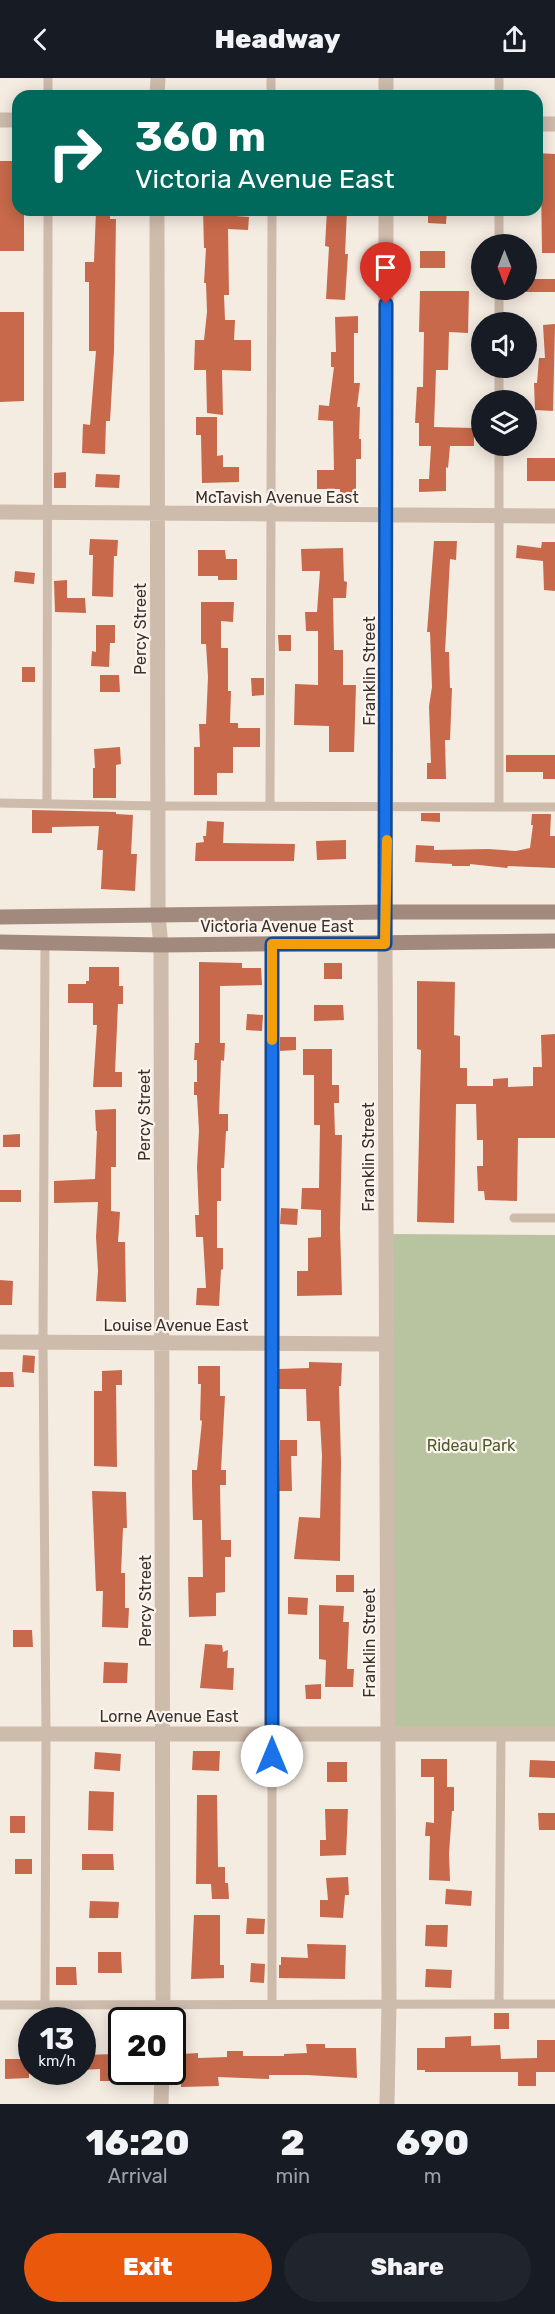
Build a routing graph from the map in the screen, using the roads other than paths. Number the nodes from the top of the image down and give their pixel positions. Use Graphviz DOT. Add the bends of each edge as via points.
graph roads {
  1 [pos="48,216"];
  2 [pos="157,216"];
  3 [pos="272,216"];
  4 [pos="386,216"];
  5 [pos="499,216"];
  6 [pos="499,234"];
  7 [pos="499,456"];
  8 [pos="0,513"];
  9 [pos="47,513"];
  10 [pos="387,514"];
  11 [pos="158,515"];
  12 [pos="272,515"];
  13 [pos="499,516"];
  14 [pos="555,516"];
  15 [pos="0,803"];
  16 [pos="47,804"];
  17 [pos="270,805"];
  18 [pos="387,805"];
  19 [pos="159,806"];
  20 [pos="499,806"];
  21 [pos="555,807"];
  22 [pos="387,912"];
  23 [pos="555,912"];
  24 [pos="158,916"];
  25 [pos="0,917"];
  26 [pos="555,941"];
  27 [pos="0,942"];
  28 [pos="45,942"];
  29 [pos="272,944"];
  30 [pos="385,944"];
  31 [pos="161,945"];
  32 [pos="514,1218"];
  33 [pos="555,1218"];
  34 [pos="0,1342"];
  35 [pos="43,1342"];
  36 [pos="163,1342"];
  37 [pos="271,1344"];
  38 [pos="387,1344"];
  39 [pos="387,1733"];
  40 [pos="0,1734"];
  41 [pos="46,1734"];
  42 [pos="163,1734"];
  43 [pos="272,1734"];
  44 [pos="501,1734"];
  45 [pos="555,1734"];
  46 [pos="163,2004"];
  47 [pos="272,2004"];
  48 [pos="389,2004"];
  49 [pos="499,2004"];
  50 [pos="555,2004"];
  51 [pos="0,2005"];
  52 [pos="45,2005"];
  53 [pos="162,2085"];
  54 [pos="161,2104"];
  55 [pos="387,2104"];
  1 -- 9 [label="lane"];
  2 -- 11 [label="street, Percy Street"];
  3 -- 12 [label="lane"];
  4 -- 10 [label="street, Franklin Street"];
  5 -- 6 [label="lane"];
  7 -- 13 [label="lane"];
  8 -- 9 [label="street, McTavish Avenue East"];
  9 -- 11 [label="street, McTavish Avenue East"];
  9 -- 16 [label="lane"];
  10 -- 12 [label="street, McTavish Avenue East"];
  10 -- 13 [label="street, McTavish Avenue East"];
  10 -- 18 [label="street, Franklin Street"];
  11 -- 12 [label="street, McTavish Avenue East"];
  11 -- 19 [label="street, Percy Street"];
  12 -- 17 [label="lane"];
  13 -- 14 [label="street, McTavish Avenue East"];
  13 -- 20 [label="lane"];
  15 -- 16 [label="lane"];
  16 -- 19 [label="lane"];
  17 -- 18 [label="lane"];
  17 -- 19 [label="lane"];
  18 -- 20 [label="lane"];
  18 -- 22 [label="street, Franklin Street"];
  19 -- 24 [label="street, Percy Street"];
  20 -- 21 [label="lane"];
  22 -- 23 [label="main road, Victoria Avenue East"];
  22 -- 24 [label="main road, Victoria Avenue East"];
  22 -- 30 [label="street, Franklin Street"];
  24 -- 25 [label="main road, Victoria Avenue East"];
  24 -- 31 [label="street, Percy Street"];
  26 -- 30 [label="main road, Victoria Avenue East"];
  27 -- 28 [label="main road, Victoria Avenue East"];
  28 -- 31 [label="main road, Victoria Avenue East"];
  28 -- 35 [label="lane"];
  29 -- 30 [label="main road, Victoria Avenue East"];
  29 -- 31 [label="main road, Victoria Avenue East"];
  29 -- 37 [label="lane"];
  30 -- 38 [label="street, Franklin Street"];
  31 -- 36 [label="street, Percy Street"];
  32 -- 33 [label="lane"];
  34 -- 35 [label="street, Louise Avenue East"];
  35 -- 36 [label="street, Louise Avenue East"];
  35 -- 41 [label="lane"];
  36 -- 37 [label="street, Louise Avenue East"];
  36 -- 42 [label="street, Percy Street"];
  37 -- 38 [label="street, Louise Avenue East"];
  37 -- 43 [label="lane"];
  38 -- 39 [label="street, Franklin Street"];
  39 -- 43 [label="street, Lorne Avenue East"];
  39 -- 44 [label="street, Lorne Avenue East"];
  39 -- 48 [label="street, Franklin Street"];
  40 -- 41 [label="street, Lorne Avenue East"];
  41 -- 42 [label="street, Lorne Avenue East"];
  41 -- 52 [label="lane"];
  42 -- 43 [label="street, Lorne Avenue East"];
  42 -- 46 [label="street, Percy Street"];
  43 -- 47 [label="lane"];
  44 -- 45 [label="street, Lorne Avenue East"];
  44 -- 49 [label="lane"];
  46 -- 47 [label="lane"];
  46 -- 52 [label="lane"];
  47 -- 48 [label="lane"];
  48 -- 49 [label="lane"];
  48 -- 55 [label="street, Franklin Street"];
  49 -- 50 [label="lane"];
  51 -- 52 [label="lane"];
  53 -- 54 [label="street"];
}
